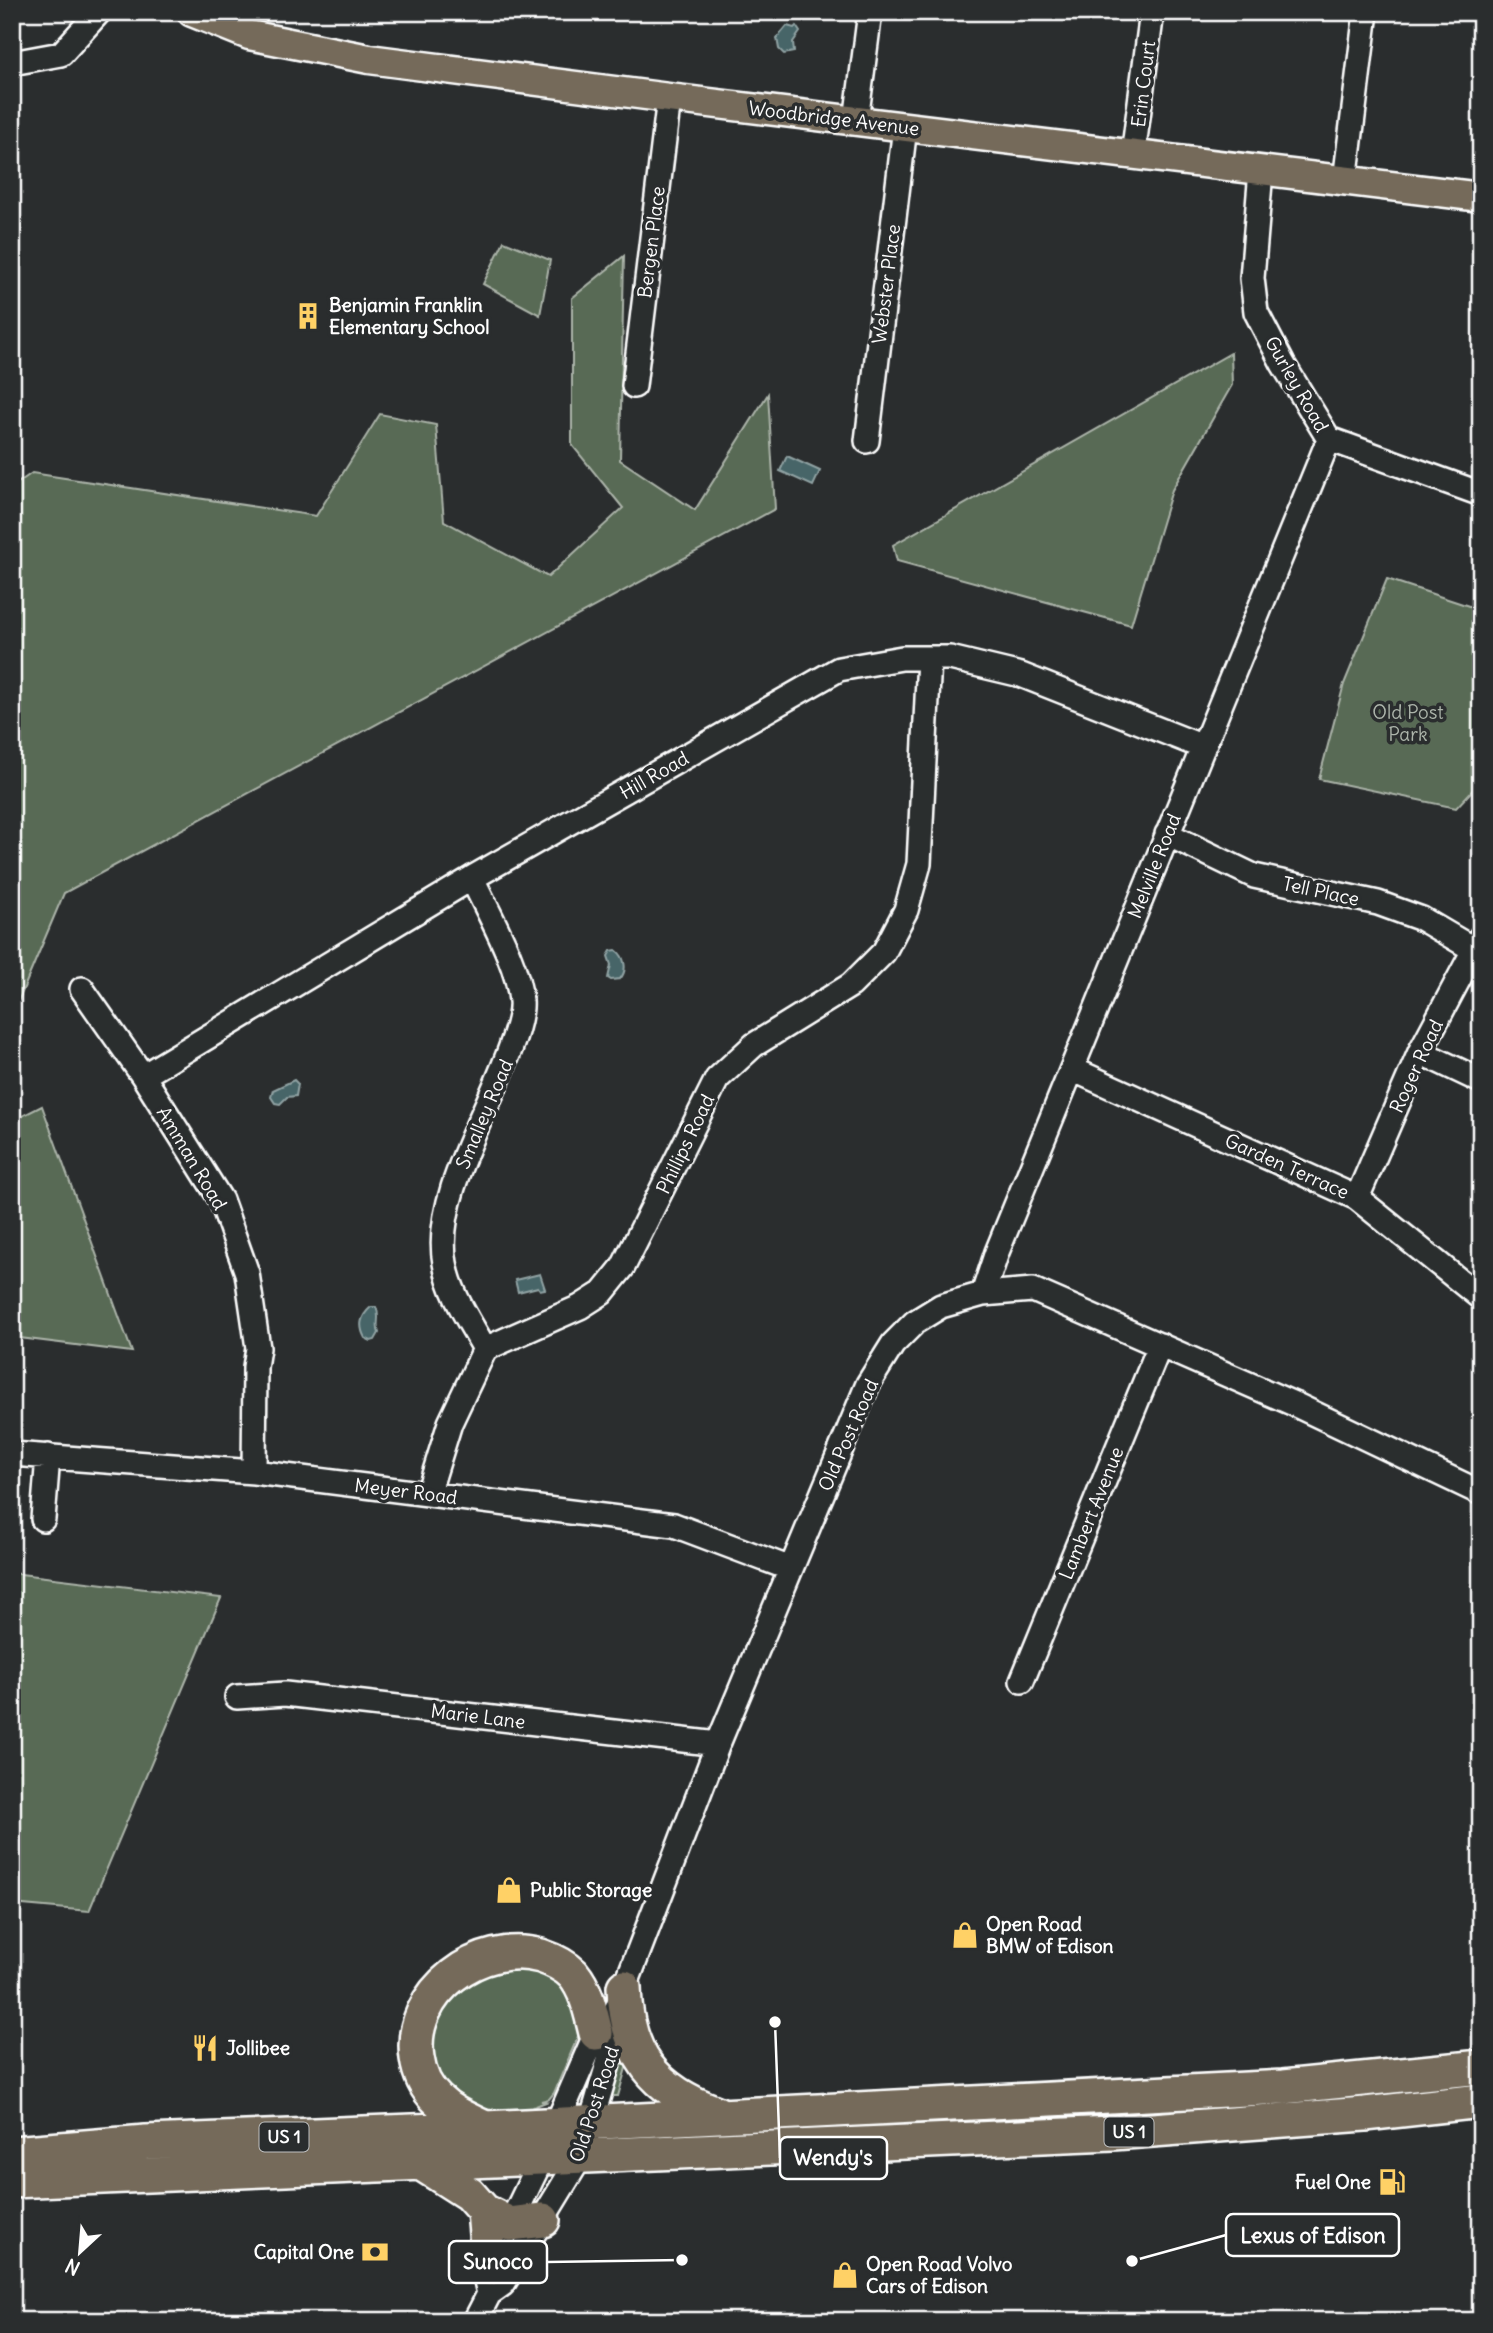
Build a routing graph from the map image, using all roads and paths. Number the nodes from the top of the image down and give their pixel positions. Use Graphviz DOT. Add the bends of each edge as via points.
graph roads {
  1 [pos="99,12"];
  2 [pos="192,12"];
  3 [pos="870,12"];
  4 [pos="1152,12"];
  5 [pos="1366,12"];
  6 [pos="12,63"];
  7 [pos="669,98"];
  8 [pos="856,121"];
  9 [pos="905,127"];
  10 [pos="1133,155"];
  11 [pos="1261,171"];
  12 [pos="1345,181"];
  13 [pos="1481,197"];
  14 [pos="634,386"];
  15 [pos="1329,439"];
  16 [pos="867,441"];
  17 [pos="1481,494"];
  18 [pos="929,658"];
  19 [pos="1203,747"];
  20 [pos="1167,834"];
  21 [pos="472,878"];
  22 [pos="1477,943"];
  23 [pos="82,989"];
  24 [pos="1420,1052"];
  25 [pos="1072,1069"];
  26 [pos="142,1076"];
  27 [pos="1481,1080"];
  28 [pos="1357,1198"];
  29 [pos="983,1294"];
  30 [pos="1481,1298"];
  31 [pos="1160,1345"];
  32 [pos="485,1349"];
  33 [pos="12,1454"];
  34 [pos="48,1456"];
  35 [pos="254,1472"];
  36 [pos="1481,1493"];
  37 [pos="428,1494"];
  38 [pos="43,1519"];
  39 [pos="791,1569"];
  40 [pos="1022,1681"];
  41 [pos="237,1697"];
  42 [pos="718,1744"];
  43 [pos="612,2011"];
  44 [pos="1481,2067"];
  45 [pos="1481,2101"];
  46 [pos="726,2116"];
  47 [pos="591,2123"];
  48 [pos="557,2124"];
  49 [pos="485,2128"];
  50 [pos="12,2153"];
  51 [pos="581,2156"];
  52 [pos="542,2158"];
  53 [pos="422,2164"];
  54 [pos="12,2181"];
  55 [pos="497,2218"];
  56 [pos="543,2220"];
  57 [pos="489,2281"];
  58 [pos="475,2321"];
  1 -- 6 [label="street" via="61,54"];
  2 -- 7 [label="main road, Woodbridge Avenue" via="249,34 317,50"];
  3 -- 8 [label="street"];
  4 -- 10 [label="street, Erin Court"];
  5 -- 12 [label="street"];
  7 -- 8 [label="main road, Woodbridge Avenue"];
  7 -- 14 [label="street, Bergen Place"];
  8 -- 9 [label="main road, Woodbridge Avenue"];
  9 -- 10 [label="main road, Woodbridge Avenue"];
  9 -- 16 [label="street, Webster Place"];
  10 -- 11 [label="main road, Woodbridge Avenue"];
  11 -- 12 [label="main road, Woodbridge Avenue"];
  11 -- 15 [label="street, Gurley Road" via="1252,278 1256,312"];
  12 -- 13 [label="main road, Woodbridge Avenue"];
  15 -- 17 [label="street, Gurley Road"];
  15 -- 19 [label="street, Melville Road"];
  18 -- 19 [label="street, Hill Road" via="1021,675"];
  18 -- 21 [label="street, Hill Road" via="839,669"];
  18 -- 32 [label="street, Phillips Road" via="919,864 906,910 884,952 851,985 754,1045 717,1079 623,1268 602,1293"];
  19 -- 20 [label="street, Melville Road"];
  20 -- 22 [label="street, Tell Place" via="1254,876 1378,903"];
  20 -- 25 [label="street, Melville Road"];
  21 -- 26 [label="street, Hill Road"];
  21 -- 32 [label="street, Smalley Road" via="516,975 522,1004 511,1049 452,1189 442,1233 454,1295"];
  22 -- 24 [label="street, Roger Road"];
  23 -- 26 [label="street, Amman Road"];
  24 -- 27 [label="street"];
  24 -- 28 [label="street, Roger Road"];
  25 -- 28 [label="street, Garden Terrace"];
  25 -- 29 [label="street, Melville Road"];
  26 -- 35 [label="street, Amman Road" via="221,1200 247,1273 258,1348"];
  28 -- 30 [label="street, Garden Terrace"];
  29 -- 31 [label="street, Old Post Road" via="1033,1290"];
  29 -- 39 [label="street, Old Post Road" via="941,1306 915,1322 893,1344 868,1384"];
  31 -- 36 [label="street, Old Post Road"];
  31 -- 40 [label="street, Lambert Avenue"];
  32 -- 37 [label="street" via="450,1423"];
  33 -- 34 [label="street, Meyer Road"];
  34 -- 35 [label="street, Meyer Road"];
  34 -- 38 [label="street"];
  35 -- 37 [label="street, Meyer Road"];
  37 -- 39 [label="street, Meyer Road" via="674,1525"];
  39 -- 42 [label="street, Old Post Road"];
  41 -- 42 [label="street, Marie Lane" via="285,1694"];
  42 -- 43 [label="street, Old Post Road"];
  43 -- 46 [label="highway" via="628,2028 652,2072 677,2095"];
  43 -- 47 [label="street, Old Post Road" via="616,2037"];
  43 -- 48 [label="street, Old Post Road"];
  43 -- 49 [label="highway" via="587,1998 572,1974 558,1963 533,1954 502,1954 475,1961 441,1986 423,2014 416,2042 418,2065 435,2098"];
  44 -- 46 [label="highway, US 1" via="1283,2088"];
  45 -- 51 [label="highway, US 1" via="1365,2115 1125,2132"];
  46 -- 47 [label="highway, US 1"];
  47 -- 48 [label="highway, US 1"];
  47 -- 51 [label="street, Old Post Road"];
  48 -- 49 [label="highway, US 1"];
  48 -- 52 [label="street, Old Post Road"];
  49 -- 50 [label="highway, US 1" via="146,2142"];
  51 -- 52 [label="highway, US 1"];
  51 -- 56 [label="street, Old Post Road"];
  52 -- 53 [label="highway, US 1"];
  52 -- 55 [label="street, Old Post Road"];
  53 -- 54 [label="highway, US 1"];
  53 -- 55 [label="highway"];
  55 -- 56 [label="highway"];
  55 -- 57 [label="highway"];
  56 -- 57 [label="street, Old Post Road" via="503,2284"];
  57 -- 58 [label="street, Old Post Road"];
}
